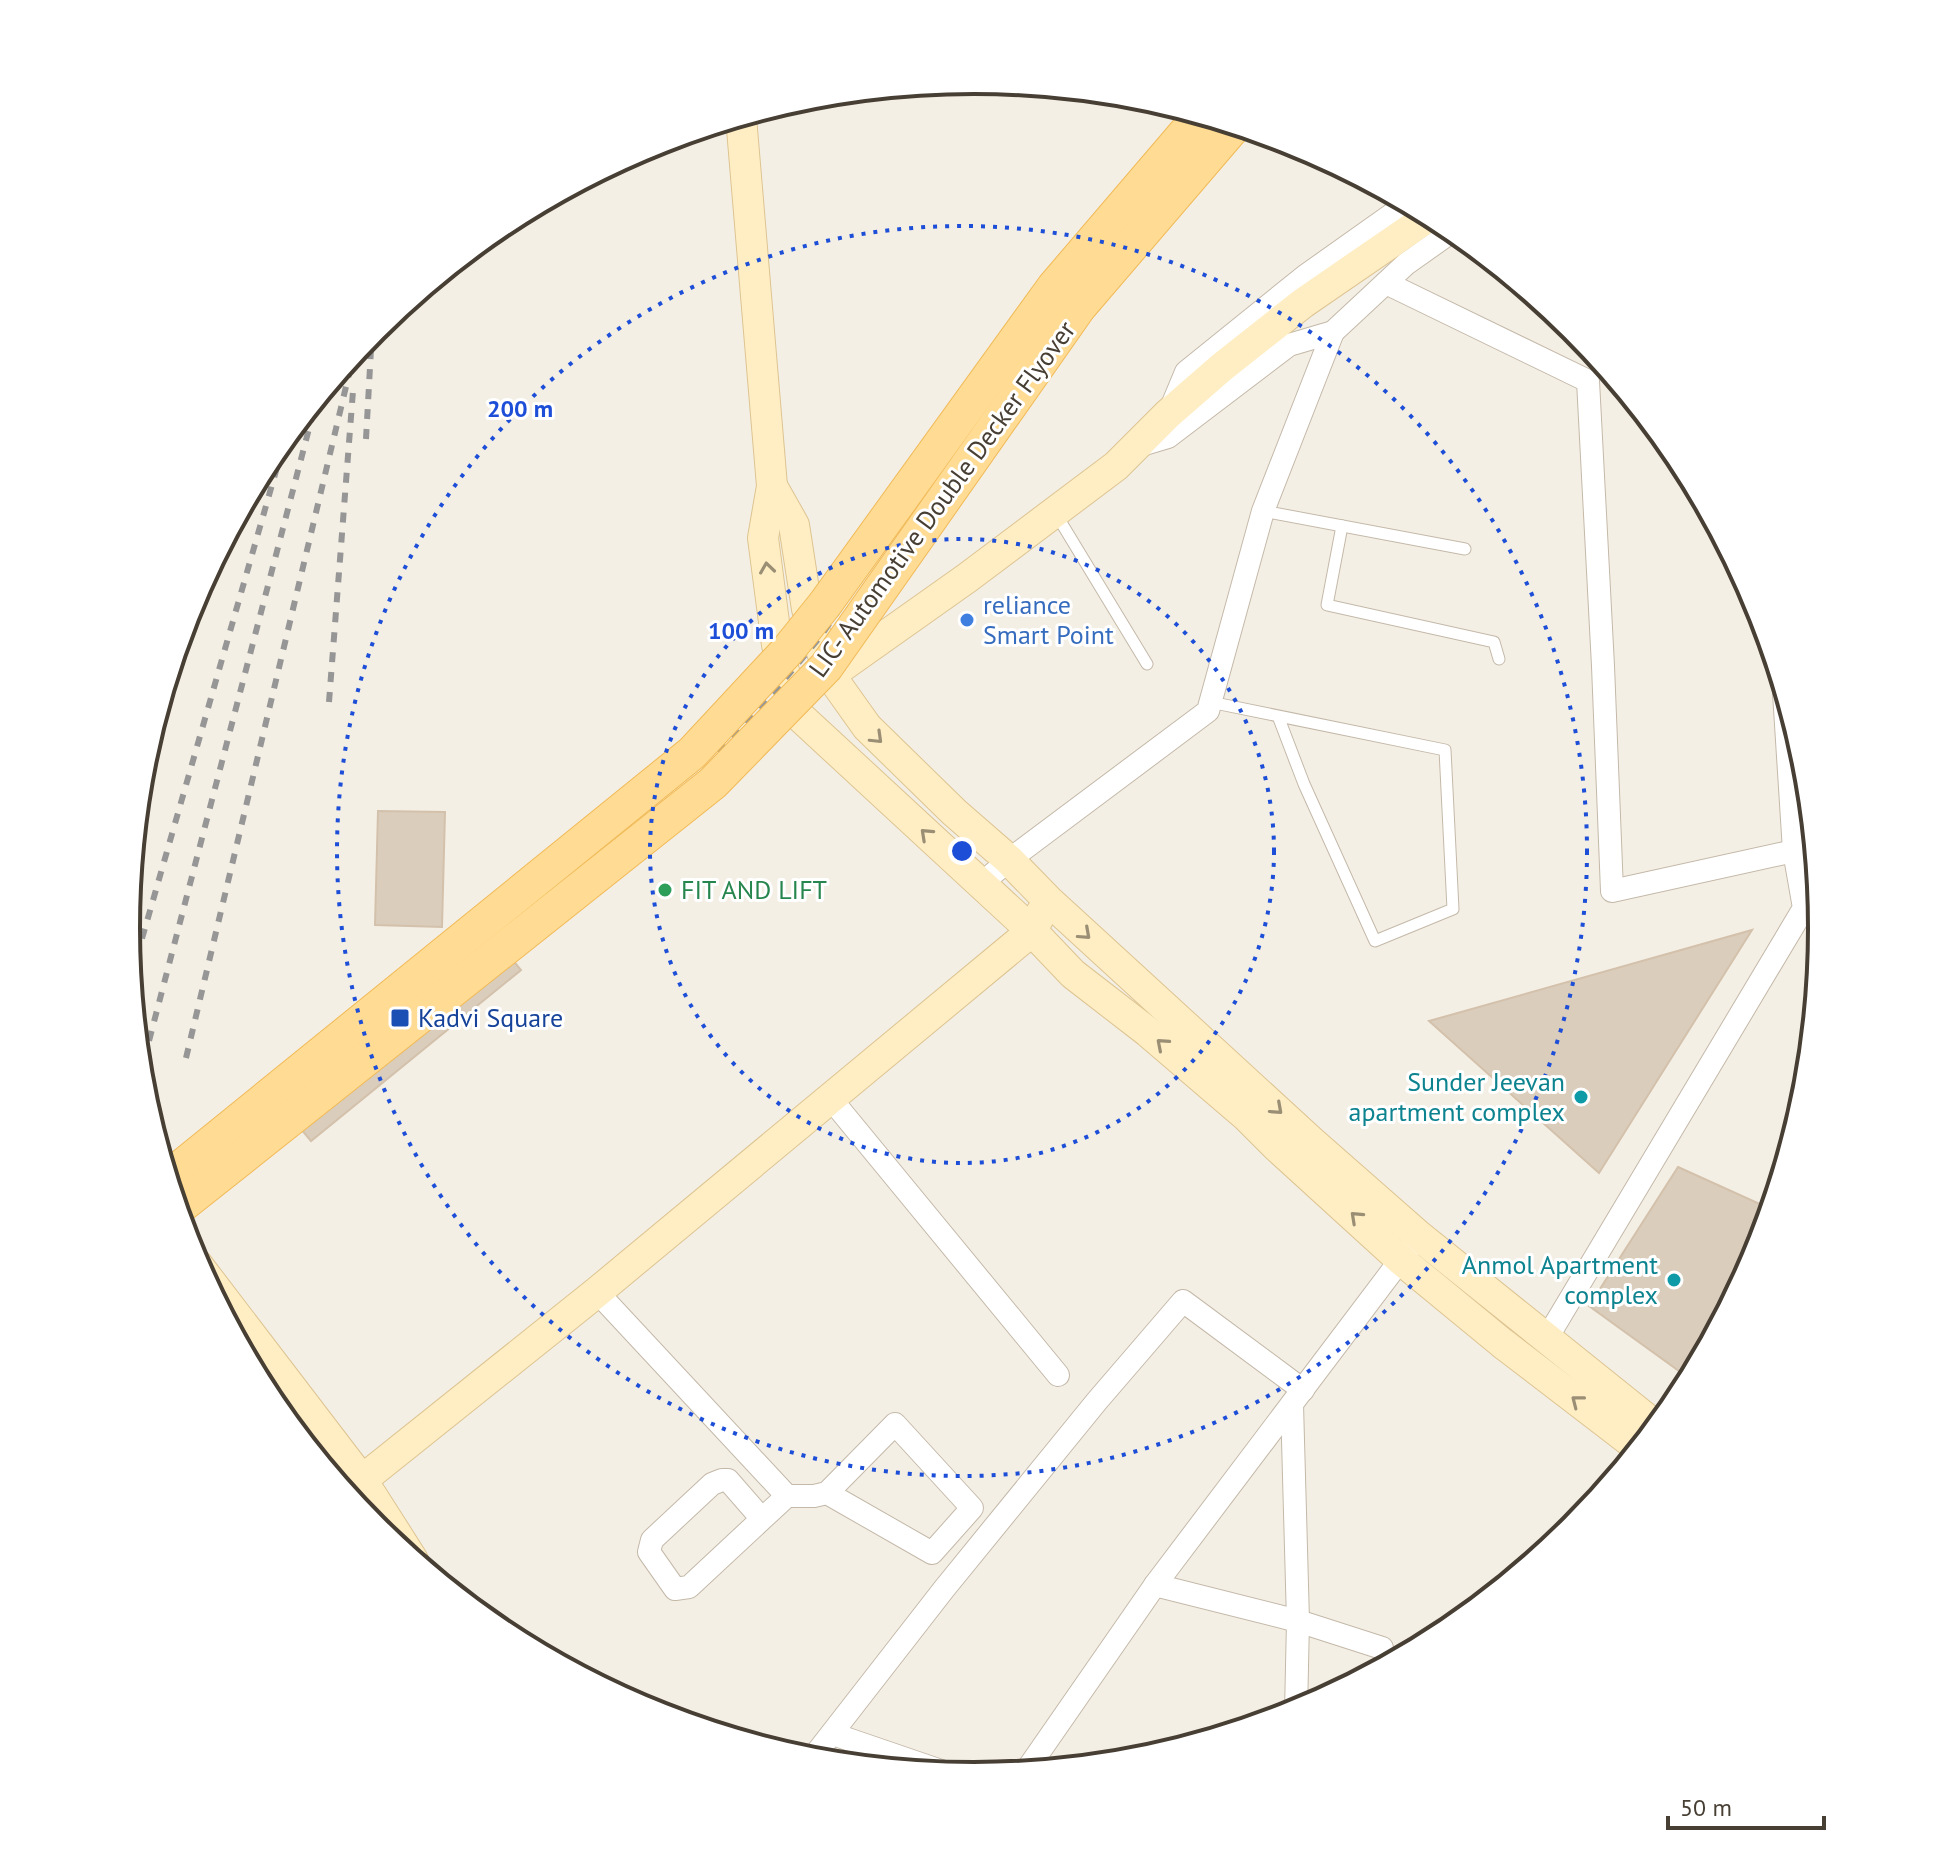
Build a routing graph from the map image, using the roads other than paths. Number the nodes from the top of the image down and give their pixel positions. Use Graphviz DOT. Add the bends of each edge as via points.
graph roads {
  1 [pos="1177,119"];
  2 [pos="1194,123"];
  3 [pos="742,127"];
  4 [pos="1228,134"];
  5 [pos="1238,137"];
  6 [pos="1398,210"];
  7 [pos="1419,223"];
  8 [pos="1442,238"];
  9 [pos="1386,283"];
  10 [pos="1333,332"];
  11 [pos="1168,414"];
  12 [pos="1134,448"];
  13 [pos="772,486"];
  14 [pos="1263,511"];
  15 [pos="1055,512"];
  16 [pos="1342,526"];
  17 [pos="1465,549"];
  18 [pos="807,609"];
  19 [pos="777,645"];
  20 [pos="1499,659"];
  21 [pos="1147,664"];
  22 [pos="830,675"];
  23 [pos="1210,702"];
  24 [pos="795,712"];
  25 [pos="1278,716"];
  26 [pos="1787,744"];
  27 [pos="1794,851"];
  28 [pos="1009,860"];
  29 [pos="981,884"];
  30 [pos="1048,900"];
  31 [pos="1032,931"];
  32 [pos="831,1099"];
  33 [pos="172,1158"];
  34 [pos="176,1171"];
  35 [pos="186,1202"];
  36 [pos="190,1213"];
  37 [pos="1410,1248"];
  38 [pos="597,1292"];
  39 [pos="1547,1338"];
  40 [pos="1058,1375"];
  41 [pos="1298,1397"];
  42 [pos="1647,1419"];
  43 [pos="305,1425"];
  44 [pos="1631,1442"];
  45 [pos="342,1472"];
  46 [pos="354,1487"];
  47 [pos="827,1493"];
  48 [pos="787,1496"];
  49 [pos="762,1519"];
  50 [pos="1155,1585"];
  51 [pos="1298,1621"];
  52 [pos="1382,1648"];
  53 [pos="1296,1697"];
  54 [pos="833,1734"];
  55 [pos="821,1748"];
  56 [pos="905,1759"];
  57 [pos="1034,1760"];
  1 -- 18 [label="main road" via="1044,281"];
  2 -- 34 [label="main road, LIC- Automotive Double Decker Flyover, bridge" via="1054,287 825,604 692,753"];
  3 -- 13 [label="main road"];
  4 -- 35 [label="main road, LIC- Automotive Double Decker Flyover, bridge" via="1079,307 826,667 724,772"];
  5 -- 22 [label="main road" via="1087,315"];
  6 -- 11 [label="street" via="1305,276 1186,372"];
  7 -- 11 [label="main road" via="1303,303"];
  8 -- 9 [label="street"];
  9 -- 10 [label="street"];
  9 -- 27 [label="street" via="1588,381 1612,891"];
  10 -- 12 [label="street" via="1289,345 1168,437"];
  10 -- 14 [label="street"];
  11 -- 12 [label="main road"];
  12 -- 15 [label="main road"];
  13 -- 18 [label="main road" via="794,525"];
  19 -- 13 [label="main road, one-way" via="763,538"];
  14 -- 16 [label="lane"];
  14 -- 23 [label="street"];
  15 -- 21 [label="lane"];
  15 -- 22 [label="main road"];
  16 -- 17 [label="lane"];
  16 -- 20 [label="lane" via="1327,605 1494,642"];
  18 -- 19 [label="main road"];
  18 -- 22 [label="main road"];
  19 -- 24 [label="main road"];
  19 -- 33 [label="main road" via="684,746"];
  22 -- 24 [label="main road"];
  22 -- 28 [label="main road, one-way" via="867,727"];
  23 -- 25 [label="lane"];
  23 -- 28 [label="street" via="1208,711"];
  29 -- 24 [label="main road, one-way"];
  24 -- 36 [label="main road" via="719,793"];
  25 -- 25 [label="lane" via="1445,750 1453,909 1375,941"];
  26 -- 27 [label="street"];
  27 -- 39 [label="street" via="1804,908"];
  28 -- 29 [label="street"];
  28 -- 30 [label="main road"];
  29 -- 31 [label="main road"];
  30 -- 31 [label="main road"];
  30 -- 37 [label="main road, one-way" via="1312,1142"];
  31 -- 32 [label="main road"];
  37 -- 31 [label="main road, one-way" via="1276,1146 1148,1032 1073,974"];
  32 -- 38 [label="main road"];
  32 -- 40 [label="street"];
  37 -- 39 [label="main road"];
  37 -- 41 [label="street"];
  44 -- 37 [label="main road, one-way" via="1502,1343"];
  38 -- 46 [label="main road"];
  38 -- 48 [label="street"];
  39 -- 42 [label="main road"];
  41 -- 50 [label="street"];
  41 -- 51 [label="street"];
  41 -- 54 [label="street" via="1183,1301 944,1589"];
  43 -- 45 [label="main road"];
  47 -- 47 [label="street" via="895,1424 972,1508 932,1553"];
  47 -- 48 [label="street"];
  48 -- 49 [label="street"];
  49 -- 49 [label="street" via="728,1480 722,1480 652,1540 649,1552 675,1589 689,1587"];
  50 -- 51 [label="street"];
  50 -- 57 [label="street"];
  51 -- 52 [label="street"];
  51 -- 53 [label="street"];
  54 -- 55 [label="street"];
  54 -- 56 [label="street"];
}
